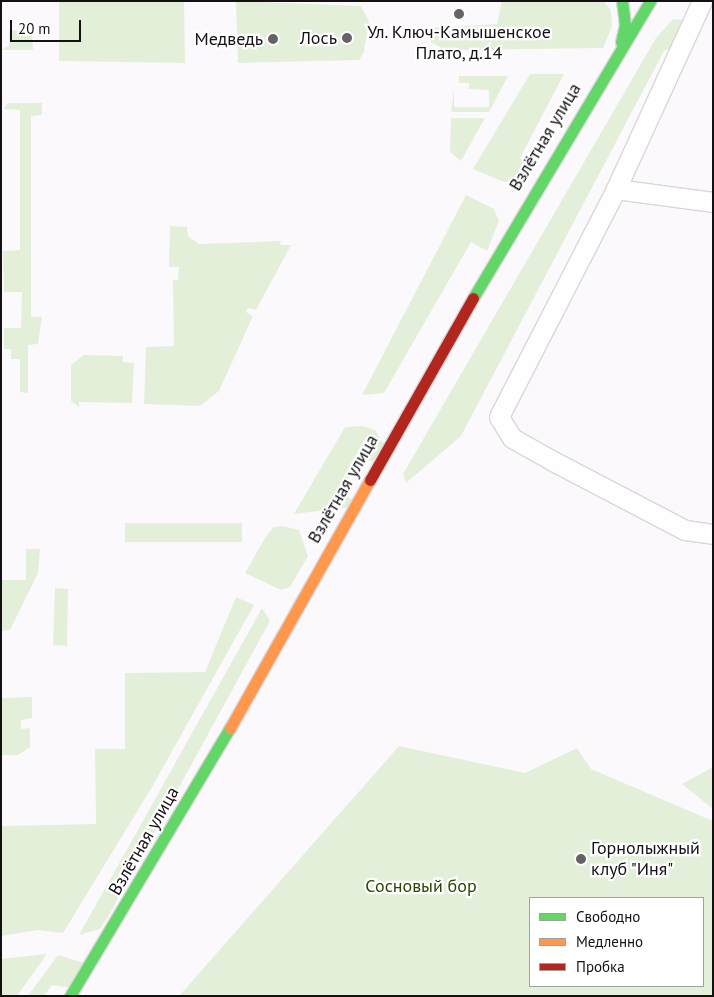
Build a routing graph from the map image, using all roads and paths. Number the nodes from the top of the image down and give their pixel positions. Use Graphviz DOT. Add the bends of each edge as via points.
graph roads {
  1 [pos="622,1"];
  2 [pos="650,1"];
  3 [pos="702,1"];
  4 [pos="619,48"];
  5 [pos="616,189"];
  6 [pos="713,202"];
  7 [pos="713,534"];
  8 [pos="70,996"];
  1 -- 4 [label="main road" via="625,25"];
  2 -- 4 [label="main road, Взлётная улица"];
  3 -- 5 [label="street"];
  4 -- 8 [label="main road, Взлётная улица" via="336,533 100,954"];
  5 -- 6 [label="street"];
  5 -- 7 [label="street" via="501,405 500,423 512,438 668,522 685,530"];
}
